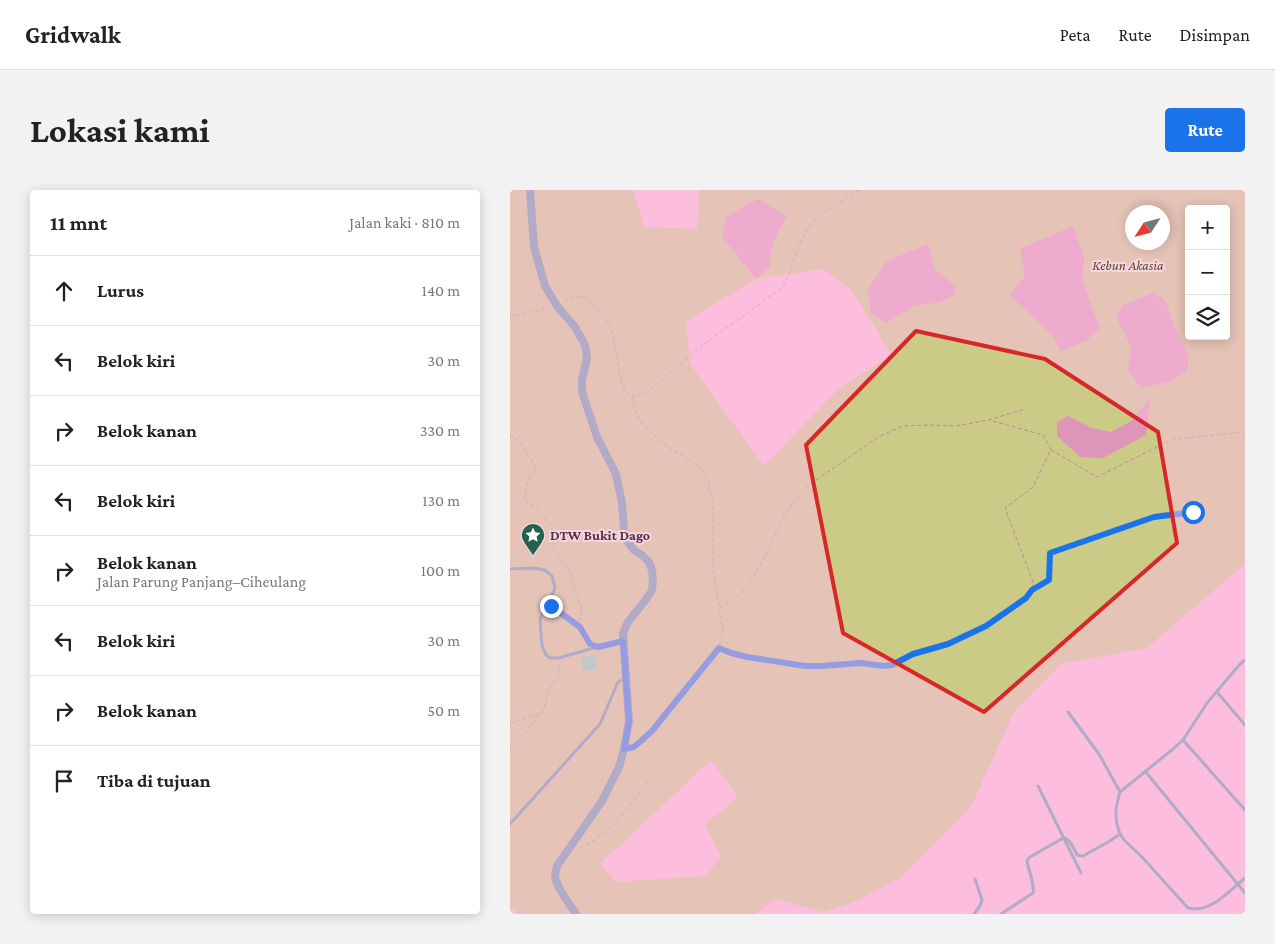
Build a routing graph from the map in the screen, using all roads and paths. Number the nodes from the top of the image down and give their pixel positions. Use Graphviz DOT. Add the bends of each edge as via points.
graph roads {
  1 [pos="530,190"];
  2 [pos="859,190"];
  3 [pos="557,306"];
  4 [pos="510,315"];
  5 [pos="632,398"];
  6 [pos="1024,409"];
  7 [pos="989,420"];
  8 [pos="1245,432"];
  9 [pos="510,435"];
  10 [pos="1050,449"];
  11 [pos="1193,512"];
  12 [pos="510,569"];
  13 [pos="1032,590"];
  14 [pos="549,601"];
  15 [pos="719,607"];
  16 [pos="580,627"];
  17 [pos="623,641"];
  18 [pos="598,647"];
  19 [pos="719,648"];
  20 [pos="559,658"];
  21 [pos="1245,660"];
  22 [pos="626,677"];
  23 [pos="1217,692"];
  24 [pos="543,712"];
  25 [pos="1068,712"];
  26 [pos="510,723"];
  27 [pos="1245,725"];
  28 [pos="1183,740"];
  29 [pos="510,746"];
  30 [pos="624,749"];
  31 [pos="1145,771"];
  32 [pos="650,778"];
  33 [pos="1038,786"];
  34 [pos="1120,792"];
  35 [pos="1245,810"];
  36 [pos="510,824"];
  37 [pos="1120,834"];
  38 [pos="1063,838"];
  39 [pos="568,850"];
  40 [pos="1081,873"];
  41 [pos="1245,878"];
  42 [pos="975,879"];
  43 [pos="1238,884"];
  44 [pos="1245,893"];
  45 [pos="576,914"];
  46 [pos="974,914"];
  47 [pos="1002,914"];
  1 -- 3 [label="street" via="534,246 545,286"];
  2 -- 5 [label="path" via="812,224 782,288 704,344 647,392"];
  3 -- 4 [label="path"];
  3 -- 5 [label="path" via="573,297 582,297 604,317 612,328 621,381 625,392"];
  3 -- 17 [label="street" via="585,345 587,358 582,392 590,420 616,474 628,542 652,570 652,590 625,627"];
  5 -- 15 [label="path" via="638,418 645,427 665,445 696,464 707,476 713,504 713,567"];
  6 -- 7 [label="path"];
  7 -- 10 [label="path" via="1043,435"];
  7 -- 15 [label="path" via="956,426 903,426 880,436 806,487 785,514 772,544 744,589 732,602"];
  8 -- 10 [label="path" via="1173,439 1096,477"];
  9 -- 16 [label="path" via="519,441 536,468 529,479 524,499 551,526 554,549 571,573 575,593 582,606"];
  10 -- 13 [label="path" via="1034,487 1005,508 1032,582"];
  11 -- 13 [label="path" via="1154,517 1050,553 1049,580"];
  12 -- 14 [label="lane" via="545,570 552,576 555,588"];
  13 -- 19 [label="path" via="1026,598 986,626 892,665 805,666 747,657"];
  14 -- 16 [label="lane" via="551,606"];
  14 -- 20 [label="lane" via="540,619 542,646 550,658"];
  15 -- 19 [label="path" via="723,632"];
  16 -- 18 [label="lane" via="590,644"];
  17 -- 18 [label="lane"];
  17 -- 22 [label="street"];
  18 -- 20 [label="lane"];
  19 -- 30 [label="path" via="652,731 634,747"];
  20 -- 24 [label="path" via="559,674 549,690"];
  21 -- 23 [label="lane"];
  22 -- 30 [label="street" via="629,721"];
  22 -- 36 [label="lane" via="618,682 600,724"];
  23 -- 27 [label="lane"];
  23 -- 28 [label="lane"];
  24 -- 26 [label="path"];
  24 -- 29 [label="path"];
  25 -- 34 [label="lane" via="1099,754"];
  28 -- 31 [label="lane"];
  28 -- 35 [label="lane"];
  30 -- 39 [label="street" via="602,802"];
  31 -- 34 [label="lane"];
  31 -- 43 [label="lane"];
  32 -- 39 [label="path" via="611,827 591,843"];
  33 -- 38 [label="lane"];
  34 -- 37 [label="lane" via="1115,817"];
  37 -- 38 [label="lane" via="1086,856 1077,855 1068,839"];
  37 -- 43 [label="lane" via="1194,911 1212,908"];
  38 -- 40 [label="lane"];
  38 -- 47 [label="lane" via="1027,860 1033,893"];
  39 -- 45 [label="street" via="555,874 560,889"];
  41 -- 43 [label="lane"];
  42 -- 46 [label="lane" via="982,900"];
  43 -- 44 [label="lane"];
}
